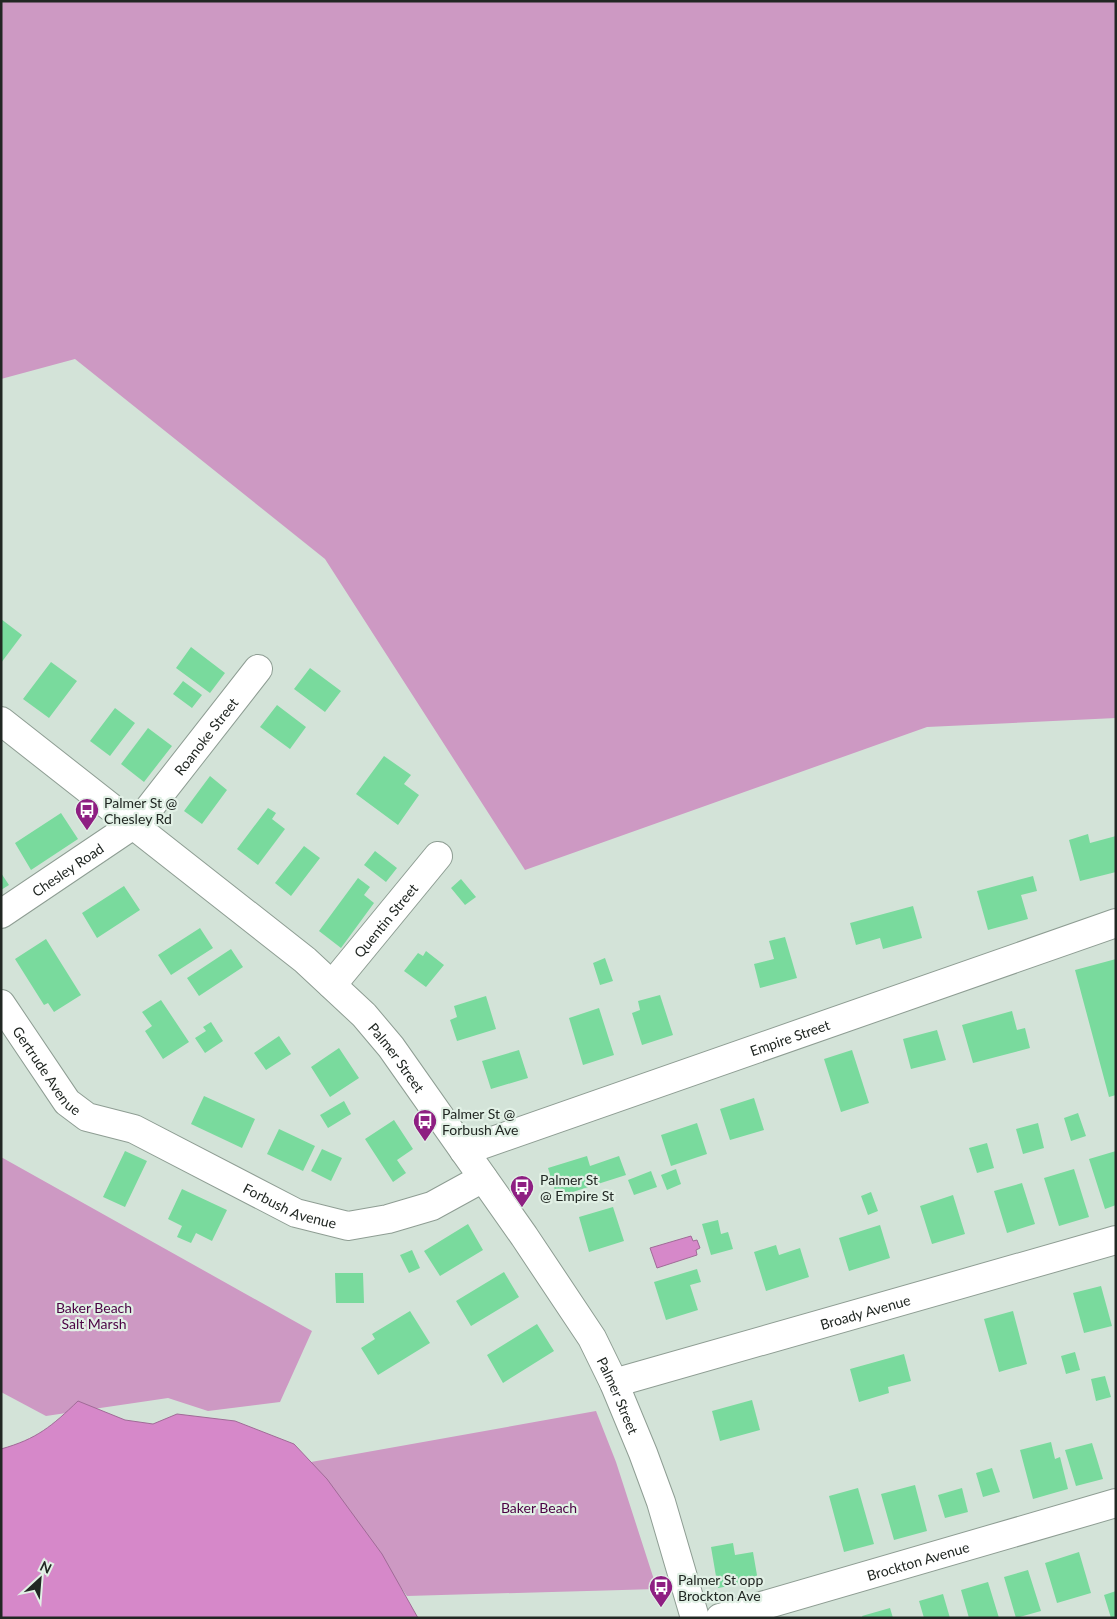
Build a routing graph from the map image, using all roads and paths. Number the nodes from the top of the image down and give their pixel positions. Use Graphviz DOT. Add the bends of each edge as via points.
graph roads {
  1 [pos="258,669"];
  2 [pos="1,721"];
  3 [pos="133,825"];
  4 [pos="438,856"];
  5 [pos="1,914"];
  6 [pos="1116,923"];
  7 [pos="332,984"];
  8 [pos="1,1004"];
  9 [pos="160,1143"];
  10 [pos="464,1151"];
  11 [pos="483,1178"];
  12 [pos="1116,1240"];
  13 [pos="614,1384"];
  14 [pos="1116,1503"];
  15 [pos="695,1618"];
  16 [pos="720,1618"];
  1 -- 3 [label="street, Roanoke Street"];
  2 -- 3 [label="street, Palmer Street"];
  3 -- 5 [label="street, Chesley Road"];
  3 -- 7 [label="street, Palmer Street"];
  4 -- 7 [label="street, Quentin Street"];
  6 -- 10 [label="street, Empire Street"];
  7 -- 10 [label="street, Palmer Street" via="364,1015 390,1047"];
  8 -- 9 [label="street, Gertrude Avenue" via="67,1102 87,1117 134,1129"];
  9 -- 11 [label="street, Forbush Avenue" via="296,1213 348,1226 432,1206"];
  10 -- 11 [label="street, Palmer Street"];
  11 -- 13 [label="street, Palmer Street" via="592,1338"];
  12 -- 13 [label="street, Broady Avenue"];
  13 -- 15 [label="street, Palmer Street" via="661,1502"];
  14 -- 16 [label="street, Brockton Avenue"];
}
